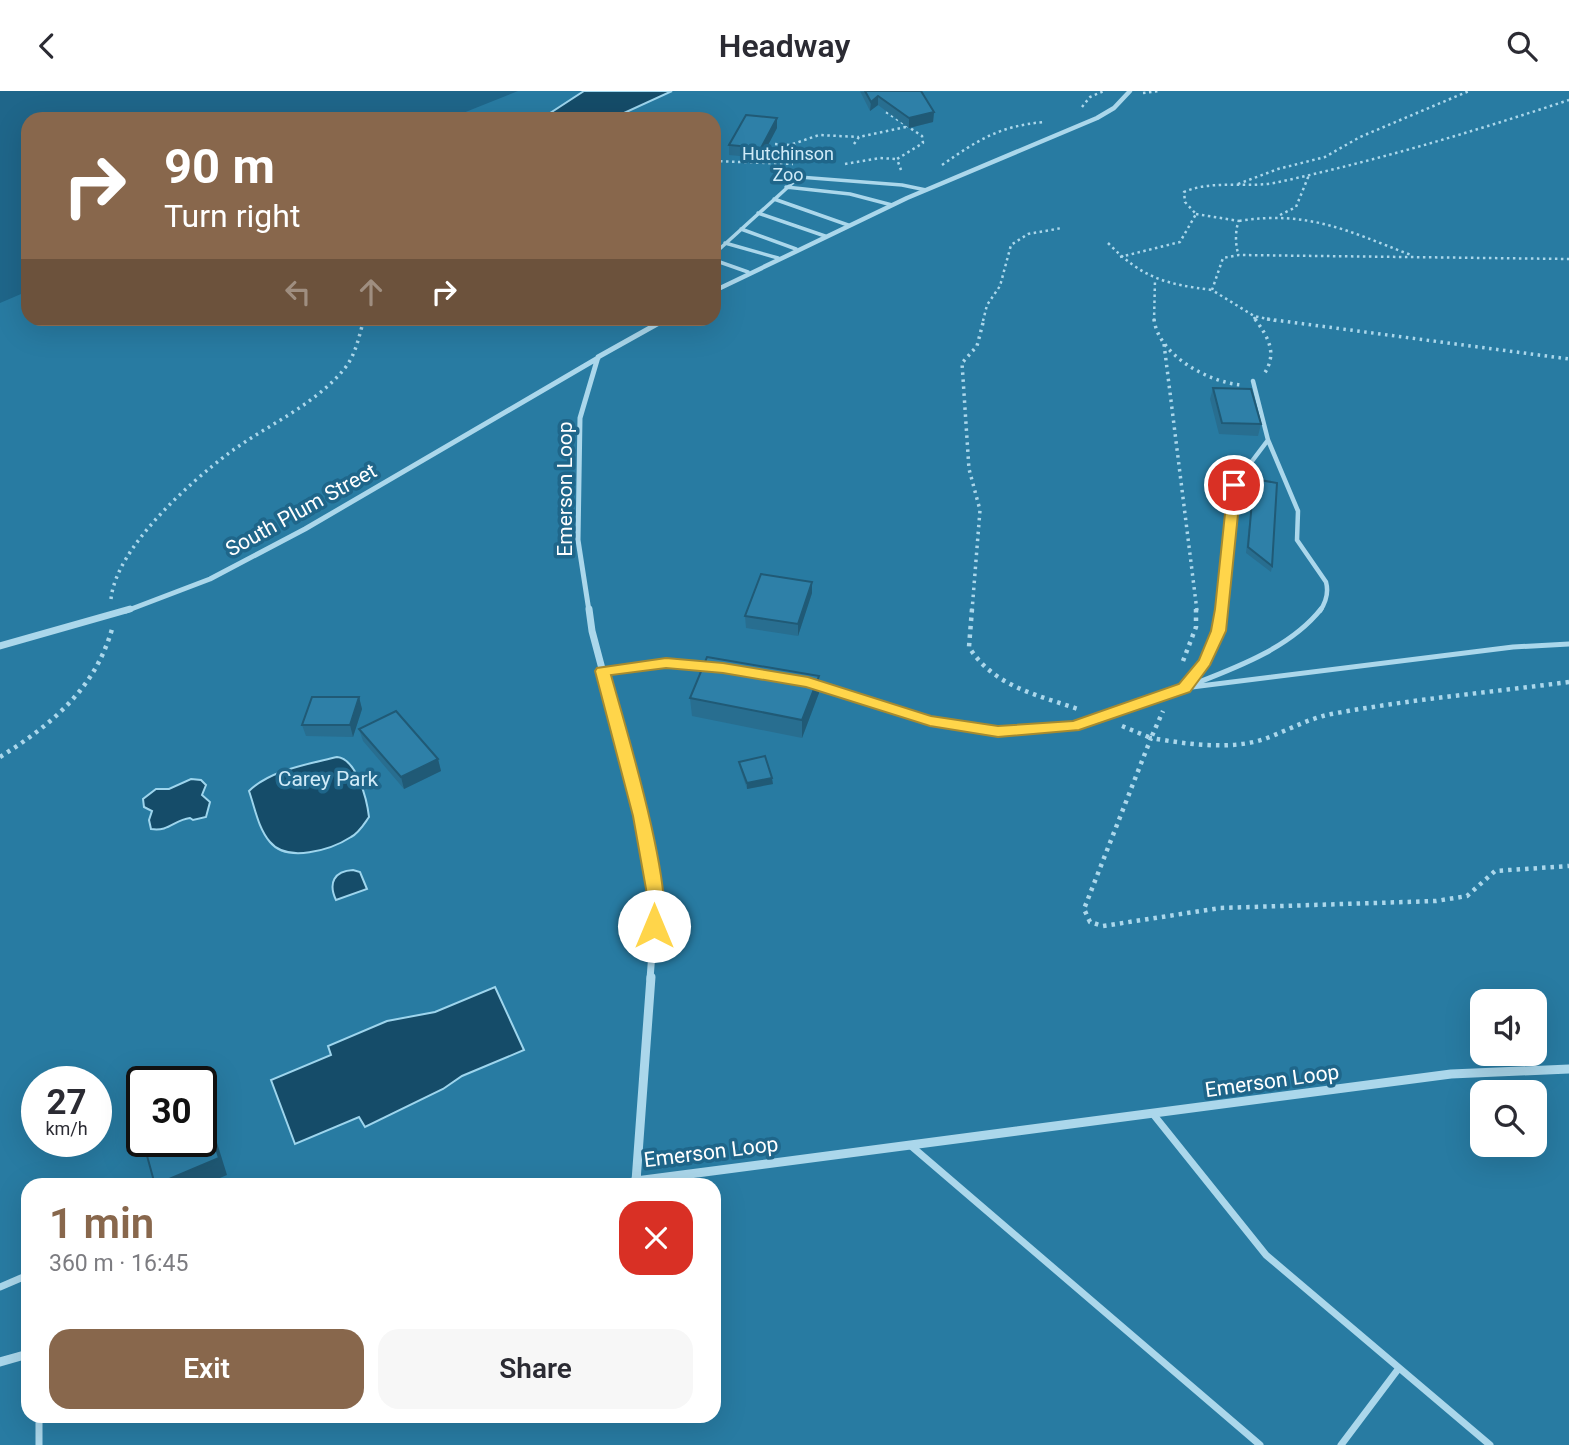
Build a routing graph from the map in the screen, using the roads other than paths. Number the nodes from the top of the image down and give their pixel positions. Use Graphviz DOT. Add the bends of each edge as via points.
graph roads {
  1 [pos="1130,91"];
  2 [pos="786,187"];
  3 [pos="926,190"];
  4 [pos="774,199"];
  5 [pos="892,205"];
  6 [pos="758,213"];
  7 [pos="848,225"];
  8 [pos="741,229"];
  9 [pos="825,236"];
  10 [pos="725,243"];
  11 [pos="721,247"];
  12 [pos="796,250"];
  13 [pos="778,258"];
  14 [pos="721,262"];
  15 [pos="748,272"];
  16 [pos="721,287"];
  17 [pos="653,326"];
  18 [pos="598,357"];
  19 [pos="1253,381"];
  20 [pos="1268,440"];
  21 [pos="1569,644"];
  22 [pos="0,646"];
  23 [pos="712,667"];
  24 [pos="603,671"];
  25 [pos="808,682"];
  26 [pos="1184,688"];
  27 [pos="1569,1069"];
  28 [pos="1153,1114"];
  29 [pos="910,1145"];
  30 [pos="636,1178"];
  31 [pos="659,1178"];
  32 [pos="21,1278"];
  33 [pos="0,1287"];
  34 [pos="21,1357"];
  35 [pos="0,1363"];
  36 [pos="1399,1368"];
  37 [pos="39,1423"];
  38 [pos="39,1445"];
  39 [pos="1260,1445"];
  40 [pos="1340,1445"];
  41 [pos="1490,1445"];
  1 -- 3 [label="street" via="1114,108 1080,126"];
  2 -- 3 [label="lane" via="795,179 813,177"];
  2 -- 4 [label="lane"];
  2 -- 5 [label="lane" via="850,194"];
  3 -- 5 [label="street"];
  4 -- 6 [label="lane"];
  4 -- 7 [label="lane"];
  5 -- 7 [label="street"];
  6 -- 8 [label="lane"];
  6 -- 9 [label="lane"];
  7 -- 9 [label="street"];
  8 -- 10 [label="lane"];
  8 -- 12 [label="lane"];
  9 -- 12 [label="street"];
  10 -- 11 [label="lane"];
  10 -- 13 [label="lane"];
  12 -- 13 [label="street"];
  13 -- 15 [label="street"];
  14 -- 15 [label="lane"];
  15 -- 16 [label="street"];
  17 -- 18 [label="street"];
  18 -- 22 [label="street, South Plum Street" via="305,529 210,579 112,616"];
  18 -- 24 [label="street, Emerson Loop" via="580,418 579,540 592,631"];
  19 -- 20 [label="lane"];
  20 -- 26 [label="lane" via="1234,485 1219,631 1205,661"];
  20 -- 26 [label="lane" via="1299,520 1295,535 1328,589 1325,606 1277,645"];
  21 -- 26 [label="lane"];
  23 -- 24 [label="lane" via="666,663"];
  24 -- 30 [label="street, Emerson Loop" via="641,816 656,900"];
  25 -- 26 [label="lane" via="930,721 998,731 1074,726"];
  27 -- 28 [label="street, Emerson Loop" via="1451,1074"];
  28 -- 29 [label="street, Emerson Loop"];
  28 -- 36 [label="lane" via="1266,1255"];
  29 -- 31 [label="street, Emerson Loop"];
  29 -- 39 [label="lane"];
  32 -- 33 [label="lane"];
  34 -- 35 [label="street"];
  36 -- 40 [label="lane"];
  36 -- 41 [label="lane"];
  37 -- 38 [label="lane"];
}
